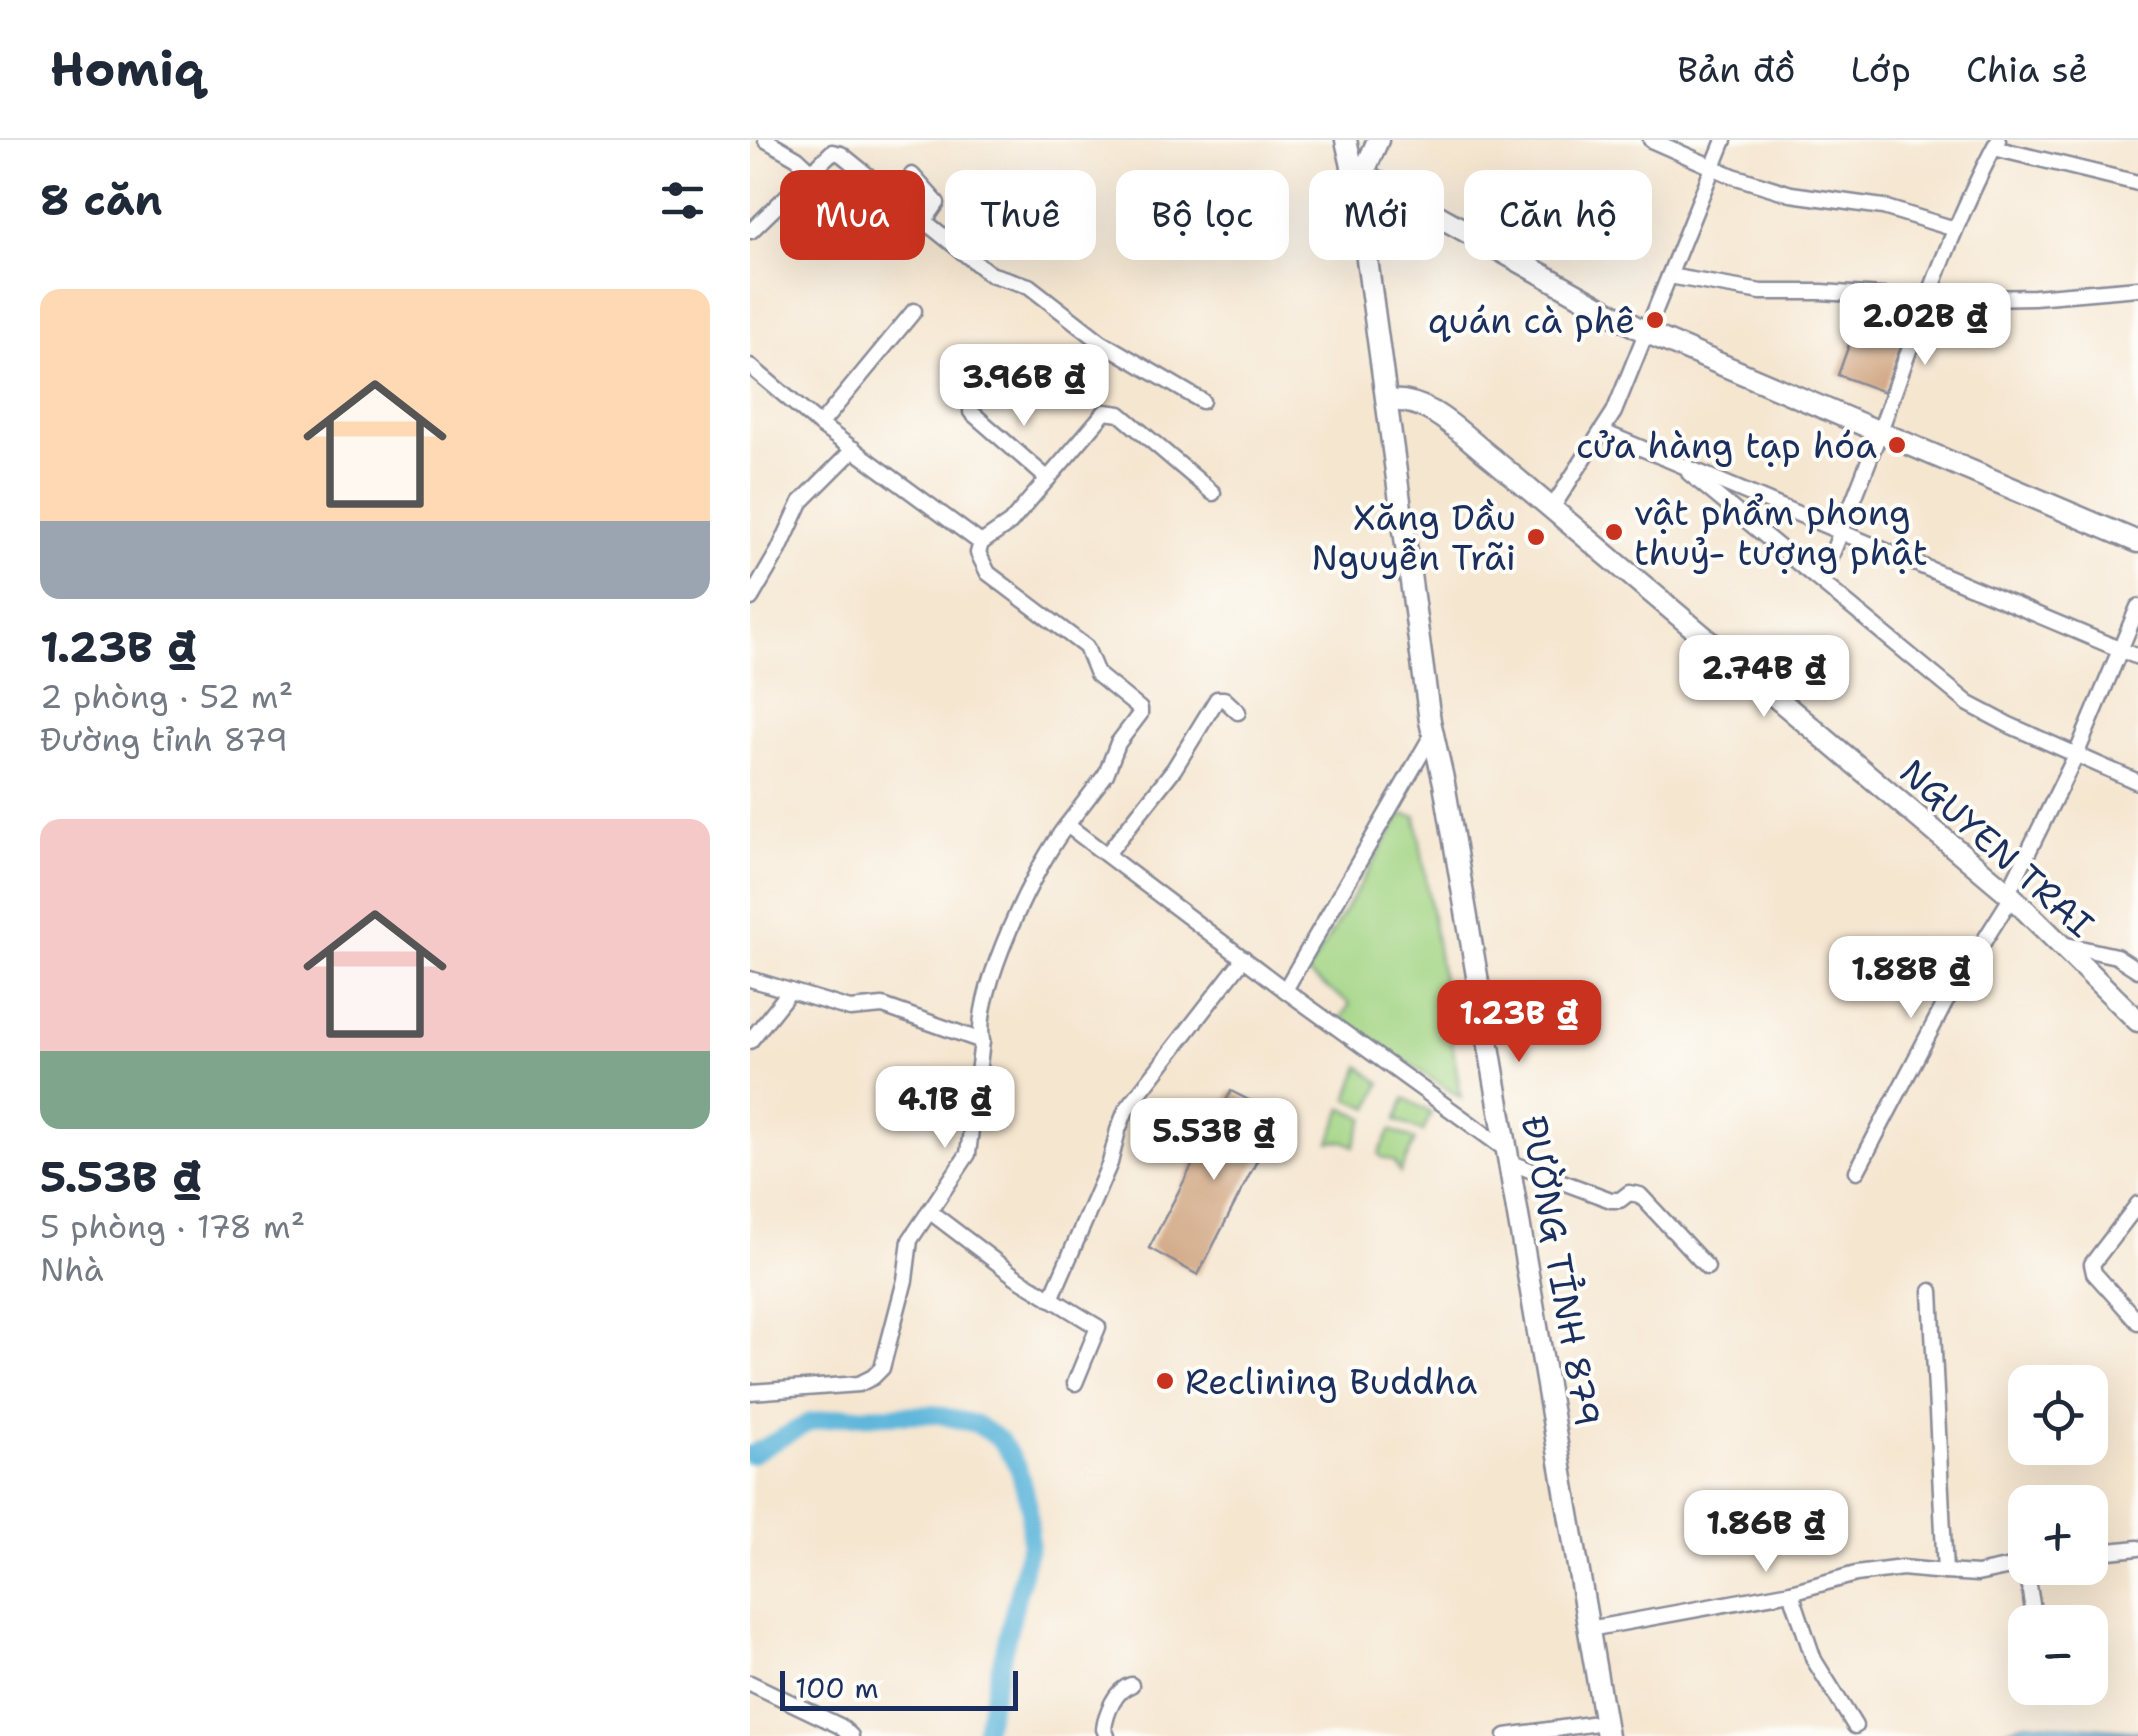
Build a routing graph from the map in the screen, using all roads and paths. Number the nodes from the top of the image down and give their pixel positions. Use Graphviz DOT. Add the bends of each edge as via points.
graph roads {
  1 [pos="766,140"];
  2 [pos="1346,140"];
  3 [pos="1378,140"];
  4 [pos="1651,140"];
  5 [pos="1724,140"];
  6 [pos="1996,144"];
  7 [pos="1714,168"];
  8 [pos="810,170"];
  9 [pos="812,170"];
  10 [pos="860,170"];
  11 [pos="1358,170"];
  12 [pos="1359,170"];
  13 [pos="2138,183"];
  14 [pos="925,190"];
  15 [pos="780,202"];
  16 [pos="1444,219"];
  17 [pos="925,220"];
  18 [pos="925,225"];
  19 [pos="1955,228"];
  20 [pos="751,231"];
  21 [pos="1369,260"];
  22 [pos="1669,276"];
  23 [pos="2138,288"];
  24 [pos="1926,299"];
  25 [pos="914,311"];
  26 [pos="1646,332"];
  27 [pos="750,366"];
  28 [pos="1202,401"];
  29 [pos="1387,402"];
  30 [pos="972,412"];
  31 [pos="820,425"];
  32 [pos="1880,430"];
  33 [pos="1603,432"];
  34 [pos="854,449"];
  35 [pos="1677,462"];
  36 [pos="1048,479"];
  37 [pos="1212,494"];
  38 [pos="1552,508"];
  39 [pos="1841,532"];
  40 [pos="981,542"];
  41 [pos="2138,542"];
  42 [pos="1821,581"];
  43 [pos="750,598"];
  44 [pos="2138,606"];
  45 [pos="2120,650"];
  46 [pos="2138,657"];
  47 [pos="1238,712"];
  48 [pos="1432,735"];
  49 [pos="2076,755"];
  50 [pos="2138,782"];
  51 [pos="1067,825"];
  52 [pos="1107,854"];
  53 [pos="2009,895"];
  54 [pos="2057,943"];
  55 [pos="1244,958"];
  56 [pos="2138,970"];
  57 [pos="750,979"];
  58 [pos="1284,990"];
  59 [pos="790,991"];
  60 [pos="2138,1021"];
  61 [pos="750,1041"];
  62 [pos="982,1041"];
  63 [pos="1510,1157"];
  64 [pos="1858,1172"];
  65 [pos="2138,1204"];
  66 [pos="929,1211"];
  67 [pos="1707,1267"];
  68 [pos="1930,1291"];
  69 [pos="1051,1299"];
  70 [pos="2138,1322"];
  71 [pos="1075,1383"];
  72 [pos="750,1392"];
  73 [pos="2138,1548"];
  74 [pos="2108,1550"];
  75 [pos="2008,1569"];
  76 [pos="1945,1572"];
  77 [pos="1791,1592"];
  78 [pos="1589,1630"];
  79 [pos="750,1683"];
  80 [pos="1131,1685"];
  81 [pos="1855,1726"];
  82 [pos="1606,1729"];
  83 [pos="852,1736"];
  84 [pos="1108,1736"];
  85 [pos="1506,1736"];
  1 -- 8 [label="street"];
  2 -- 11 [label="main road, ĐƯỜNG TỈNH 879"];
  3 -- 12 [label="main road"];
  4 -- 7 [label="street"];
  5 -- 7 [label="street"];
  6 -- 13 [label="street"];
  6 -- 19 [label="street"];
  7 -- 19 [label="street" via="1791,194 1883,207"];
  7 -- 22 [label="street"];
  9 -- 10 [label="street" via="832,152"];
  14 -- 17 [label="street" via="938,204"];
  15 -- 20 [label="street"];
  16 -- 26 [label="main road"];
  18 -- 28 [label="street" via="990,274 1029,286 1101,342"];
  19 -- 24 [label="street"];
  21 -- 29 [label="main road, ĐƯỜNG TỈNH 879"];
  22 -- 24 [label="street" via="1761,292"];
  22 -- 26 [label="street"];
  23 -- 24 [label="street"];
  24 -- 32 [label="street"];
  25 -- 31 [label="street"];
  26 -- 32 [label="main road"];
  26 -- 33 [label="street"];
  27 -- 31 [label="street"];
  29 -- 38 [label="main road, NGUYEN TRAI" via="1422,404"];
  29 -- 48 [label="main road, ĐƯỜNG TỈNH 879"];
  30 -- 36 [label="street"];
  31 -- 34 [label="street"];
  32 -- 39 [label="street"];
  32 -- 41 [label="main road"];
  33 -- 35 [label="street"];
  33 -- 38 [label="street"];
  34 -- 40 [label="street"];
  34 -- 43 [label="street" via="801,502"];
  35 -- 39 [label="street"];
  35 -- 42 [label="street"];
  36 -- 37 [label="street" via="1111,411"];
  36 -- 40 [label="street" via="1010,523"];
  38 -- 53 [label="main road, NGUYEN TRAI"];
  39 -- 42 [label="street"];
  39 -- 45 [label="street"];
  40 -- 51 [label="street" via="978,553 988,573 1086,647 1097,674 1140,709 1106,774"];
  42 -- 49 [label="street" via="1969,704"];
  44 -- 45 [label="street"];
  45 -- 46 [label="street"];
  45 -- 49 [label="street"];
  47 -- 52 [label="street" via="1217,698 1174,769"];
  48 -- 58 [label="street"];
  48 -- 63 [label="main road, ĐƯỜNG TỈNH 879"];
  49 -- 50 [label="street"];
  49 -- 53 [label="street"];
  51 -- 52 [label="street"];
  51 -- 62 [label="street" via="990,981"];
  52 -- 55 [label="street"];
  53 -- 54 [label="main road, NGUYEN TRAI"];
  53 -- 64 [label="street"];
  54 -- 56 [label="street" via="2116,956"];
  54 -- 60 [label="main road, NGUYEN TRAI"];
  55 -- 58 [label="street"];
  55 -- 69 [label="street" via="1126,1110 1110,1164"];
  57 -- 59 [label="street"];
  58 -- 63 [label="street"];
  59 -- 61 [label="street"];
  59 -- 62 [label="street" via="850,1009 882,1006"];
  62 -- 66 [label="street" via="968,1154"];
  63 -- 67 [label="street" via="1611,1200 1640,1195"];
  63 -- 78 [label="main road, ĐƯỜNG TỈNH 879"];
  65 -- 70 [label="street" via="2092,1264"];
  66 -- 69 [label="street"];
  66 -- 72 [label="street" via="910,1240 882,1368 859,1384"];
  68 -- 76 [label="street"];
  69 -- 71 [label="street" via="1098,1327"];
  73 -- 74 [label="street"];
  75 -- 76 [label="street"];
  76 -- 77 [label="street" via="1856,1574"];
  77 -- 78 [label="street"];
  77 -- 81 [label="street" via="1814,1660"];
  78 -- 82 [label="main road, ĐƯỜNG TỈNH 879"];
  79 -- 83 [label="street"];
  80 -- 84 [label="street" via="1109,1710"];
  82 -- 85 [label="street"];
}
